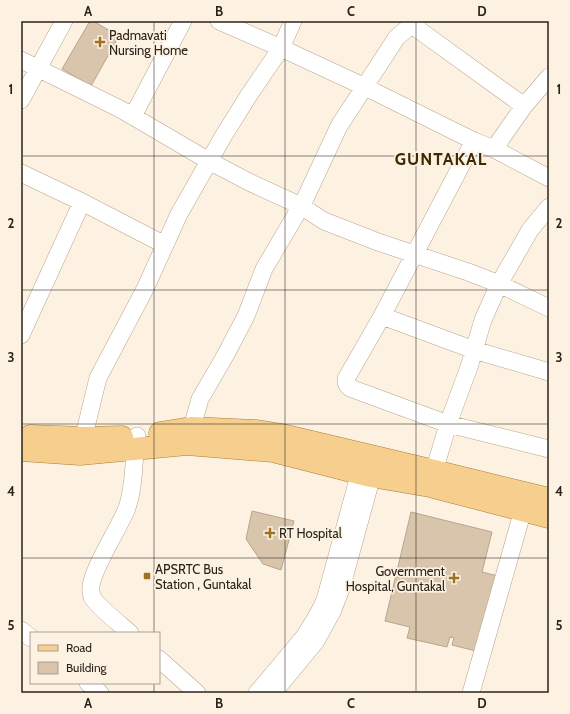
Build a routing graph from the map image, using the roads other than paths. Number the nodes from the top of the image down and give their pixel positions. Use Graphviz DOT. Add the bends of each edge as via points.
graph roads {
  1 [pos="64,21"];
  2 [pos="183,21"];
  3 [pos="219,21"];
  4 [pos="293,21"];
  5 [pos="415,23"];
  6 [pos="281,48"];
  7 [pos="21,60"];
  8 [pos="38,68"];
  9 [pos="549,77"];
  10 [pos="364,87"];
  11 [pos="21,100"];
  12 [pos="524,106"];
  13 [pos="133,116"];
  14 [pos="474,141"];
  15 [pos="494,149"];
  16 [pos="209,161"];
  17 [pos="21,173"];
  18 [pos="549,178"];
  19 [pos="82,202"];
  20 [pos="301,206"];
  21 [pos="549,207"];
  22 [pos="165,245"];
  23 [pos="415,254"];
  24 [pos="499,284"];
  25 [pos="549,308"];
  26 [pos="382,316"];
  27 [pos="21,335"];
  28 [pos="474,350"];
  29 [pos="549,372"];
  30 [pos="448,424"];
  31 [pos="21,436"];
  32 [pos="189,436"];
  33 [pos="136,443"];
  34 [pos="82,446"];
  35 [pos="549,449"];
  36 [pos="21,450"];
  37 [pos="369,465"];
  38 [pos="432,478"];
  39 [pos="549,499"];
  40 [pos="523,510"];
  41 [pos="549,517"];
  42 [pos="21,630"];
  43 [pos="129,632"];
  44 [pos="30,637"];
  45 [pos="160,660"];
  46 [pos="89,684"];
  47 [pos="100,693"];
  48 [pos="197,693"];
  49 [pos="257,693"];
  50 [pos="274,693"];
  51 [pos="471,693"];
  1 -- 8 [label="street"];
  2 -- 13 [label="street"];
  3 -- 6 [label="street"];
  4 -- 6 [label="street"];
  5 -- 10 [label="street" via="397,37"];
  5 -- 12 [label="street"];
  6 -- 10 [label="street"];
  6 -- 16 [label="street"];
  7 -- 8 [label="street"];
  8 -- 11 [label="street"];
  8 -- 13 [label="street"];
  9 -- 12 [label="street"];
  10 -- 14 [label="street"];
  10 -- 20 [label="street" via="339,126"];
  12 -- 15 [label="street"];
  13 -- 16 [label="street"];
  14 -- 15 [label="street"];
  14 -- 23 [label="street"];
  15 -- 18 [label="street"];
  16 -- 20 [label="street"];
  16 -- 22 [label="street"];
  17 -- 19 [label="street"];
  19 -- 22 [label="street"];
  19 -- 27 [label="street"];
  20 -- 23 [label="street" via="324,221"];
  20 -- 32 [label="street" via="264,269 246,316 200,399"];
  21 -- 24 [label="street" via="530,230"];
  22 -- 34 [label="street" via="98,378"];
  23 -- 24 [label="street"];
  23 -- 26 [label="street"];
  24 -- 25 [label="street"];
  24 -- 28 [label="street" via="482,320"];
  26 -- 28 [label="street"];
  26 -- 30 [label="street" via="346,379 347,386"];
  28 -- 29 [label="street"];
  28 -- 30 [label="street"];
  30 -- 35 [label="street"];
  30 -- 38 [label="street"];
  31 -- 34 [label="main road"];
  32 -- 33 [label="main road"];
  32 -- 37 [label="main road"];
  33 -- 34 [label="main road"];
  33 -- 43 [label="street" via="132,490 127,509 94,574 90,589 92,598"];
  34 -- 36 [label="main road"];
  37 -- 38 [label="main road"];
  37 -- 49 [label="street" via="317,616 304,637"];
  37 -- 50 [label="street" via="341,588 332,612 316,641"];
  38 -- 39 [label="main road"];
  38 -- 40 [label="main road"];
  40 -- 41 [label="main road"];
  40 -- 51 [label="street"];
  42 -- 44 [label="street"];
  45 -- 48 [label="street"];
  46 -- 47 [label="street"];
}
